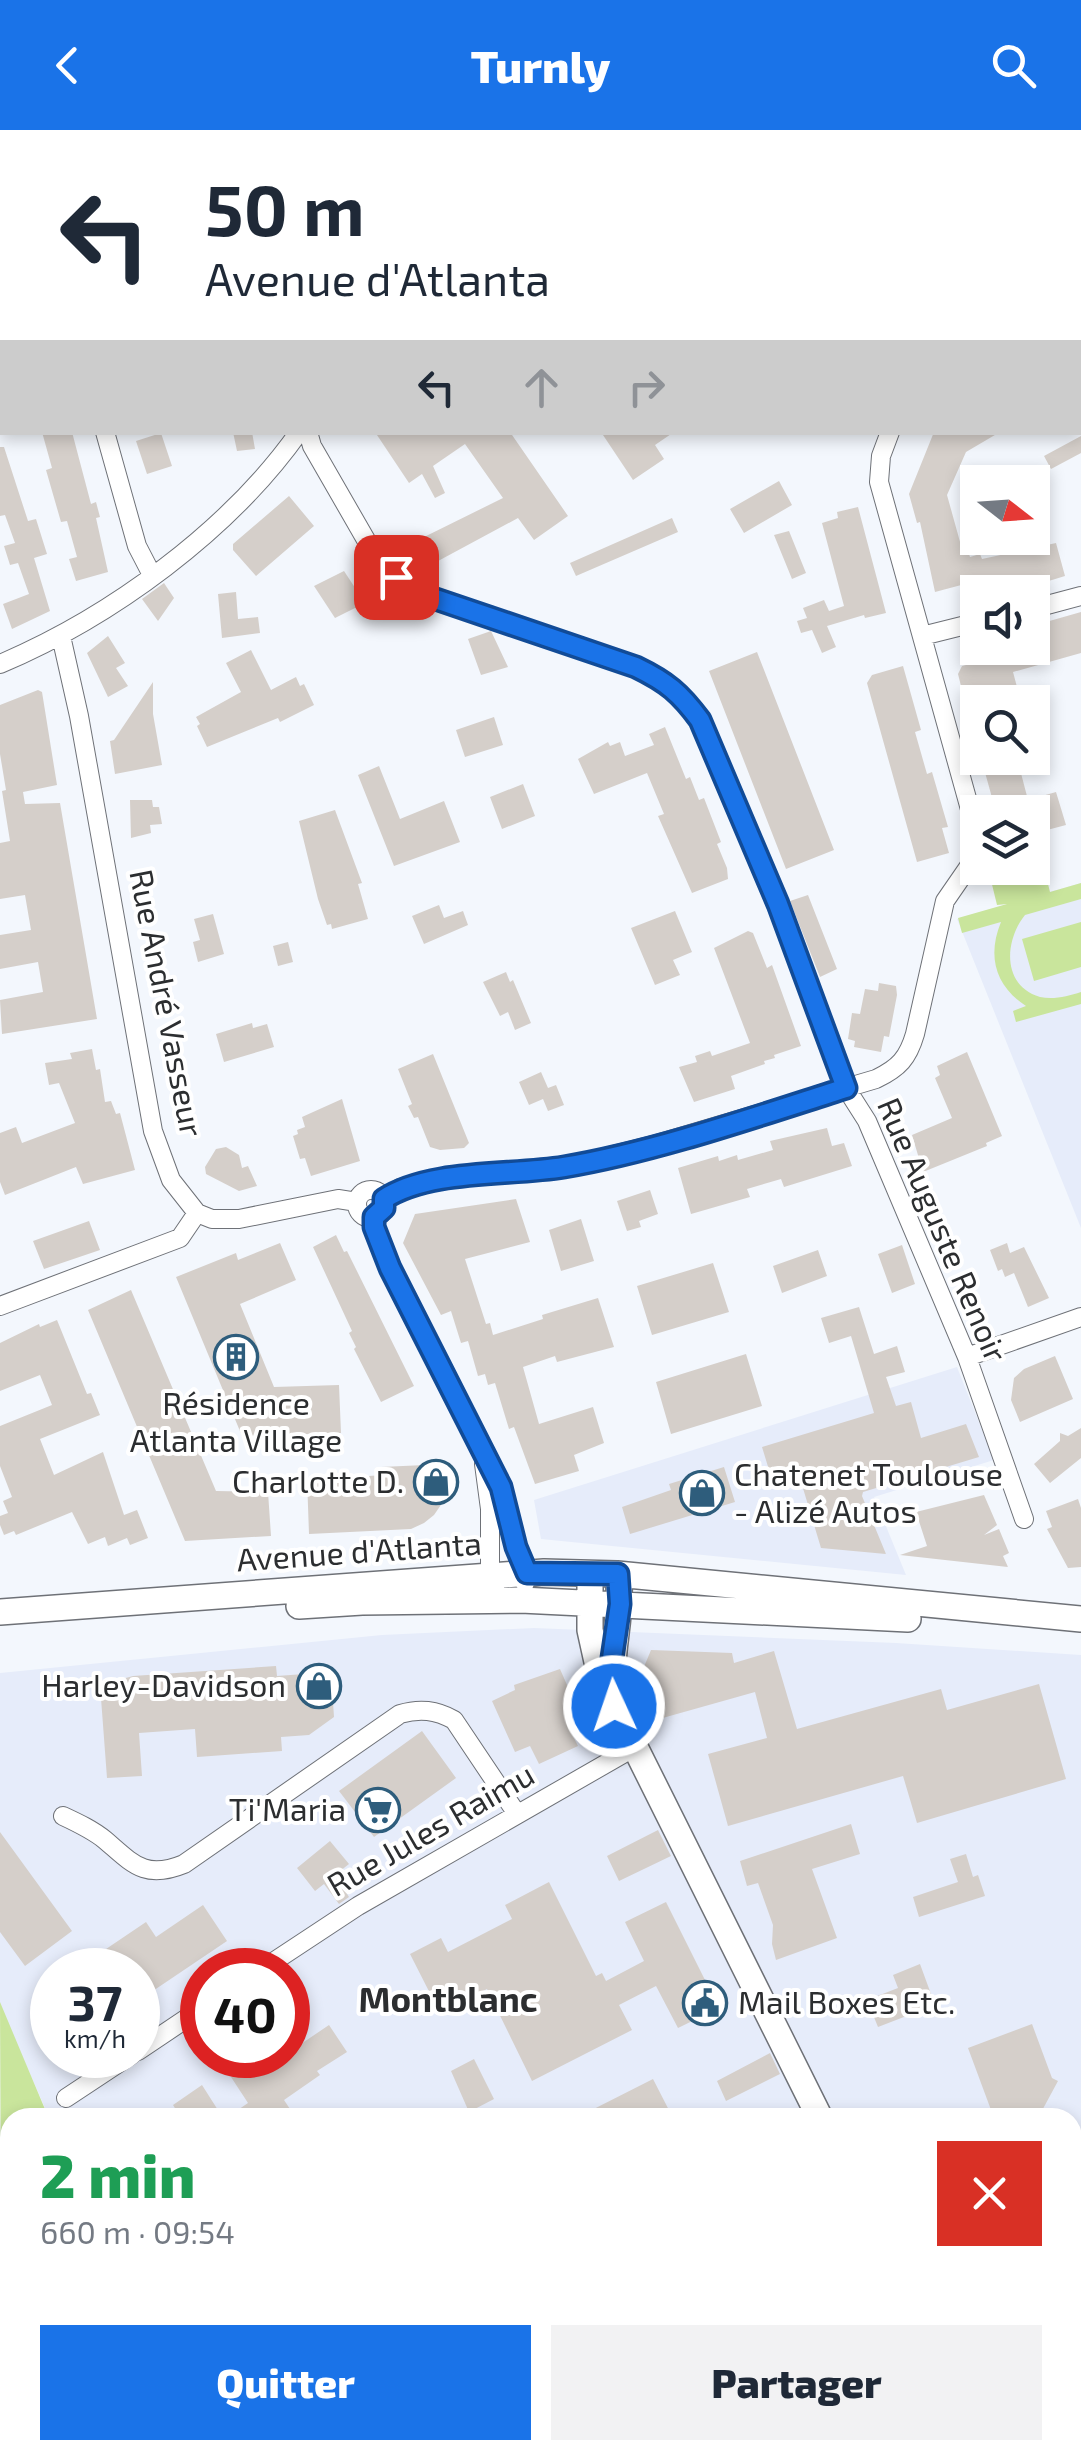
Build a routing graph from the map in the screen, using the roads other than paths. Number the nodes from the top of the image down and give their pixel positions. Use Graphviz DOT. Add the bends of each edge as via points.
graph roads {
  1 [pos="106,435"];
  2 [pos="297,435"];
  3 [pos="309,435"];
  4 [pos="889,435"];
  5 [pos="152,575"];
  6 [pos="1081,596"];
  7 [pos="1050,604"];
  8 [pos="960,626"];
  9 [pos="61,636"];
  10 [pos="922,636"];
  11 [pos="0,664"];
  12 [pos="965,795"];
  13 [pos="960,879"];
  14 [pos="846,1088"];
  15 [pos="384,1199"];
  16 [pos="357,1202"];
  17 [pos="197,1213"];
  18 [pos="374,1217"];
  19 [pos="0,1306"];
  20 [pos="1081,1317"];
  21 [pos="966,1357"];
  22 [pos="482,1449"];
  23 [pos="1024,1519"];
  24 [pos="527,1573"];
  25 [pos="605,1573"];
  26 [pos="490,1575"];
  27 [pos="510,1600"];
  28 [pos="588,1602"];
  29 [pos="620,1604"];
  30 [pos="0,1612"];
  31 [pos="1081,1619"];
  32 [pos="0,1628"];
  33 [pos="1081,1636"];
  34 [pos="614,1706"];
  35 [pos="635,1748"];
  36 [pos="517,1814"];
  37 [pos="63,1816"];
  38 [pos="294,1948"];
  39 [pos="96,2078"];
  40 [pos="66,2098"];
  41 [pos="815,2108"];
  1 -- 5 [label="street" via="137,546"];
  2 -- 5 [label="street" via="222,520"];
  3 -- 14 [label="street, Rue Auguste Renoir" via="377,559 396,577 421,594 636,667 684,699 700,720 778,904"];
  4 -- 10 [label="street" via="879,482"];
  5 -- 9 [label="street"];
  6 -- 7 [label="street"];
  8 -- 10 [label="street"];
  9 -- 11 [label="street"];
  9 -- 17 [label="street, Rue André Vasseur" via="153,1131 171,1180"];
  10 -- 12 [label="street"];
  13 -- 14 [label="street" via="944,901 910,1052 898,1068"];
  14 -- 15 [label="street" via="566,1167 430,1181"];
  14 -- 21 [label="street, Rue Auguste Renoir" via="867,1120"];
  15 -- 16 [label="street" via="370,1190"];
  15 -- 18 [label="street"];
  16 -- 17 [label="street" via="311,1203 239,1219"];
  16 -- 18 [label="street" via="362,1214"];
  17 -- 19 [label="street" via="180,1238"];
  18 -- 22 [label="street" via="390,1268"];
  20 -- 21 [label="street"];
  21 -- 23 [label="street, Rue Auguste Renoir"];
  22 -- 24 [label="street"];
  22 -- 26 [label="street"];
  24 -- 25 [label="main road, Avenue d'Atlanta"];
  24 -- 26 [label="main road, Avenue d'Atlanta"];
  24 -- 27 [label="street"];
  25 -- 28 [label="main road"];
  25 -- 29 [label="main road"];
  25 -- 31 [label="main road, Avenue d'Atlanta"];
  26 -- 27 [label="street"];
  26 -- 30 [label="main road, Avenue d'Atlanta"];
  27 -- 28 [label="main road, Avenue d'Atlanta"];
  27 -- 32 [label="main road, Avenue d'Atlanta" via="362,1602"];
  28 -- 29 [label="main road, Avenue d'Atlanta"];
  28 -- 34 [label="main road" via="597,1666"];
  29 -- 33 [label="main road, Avenue d'Atlanta" via="870,1616"];
  29 -- 34 [label="main road"];
  34 -- 35 [label="main road"];
  35 -- 36 [label="street, Rue Jules Raimu"];
  35 -- 41 [label="main road"];
  36 -- 37 [label="street" via="454,1720 414,1710 167,1871 124,1860 105,1840"];
  36 -- 38 [label="street, Rue Jules Raimu"];
  39 -- 40 [label="street"];
}
